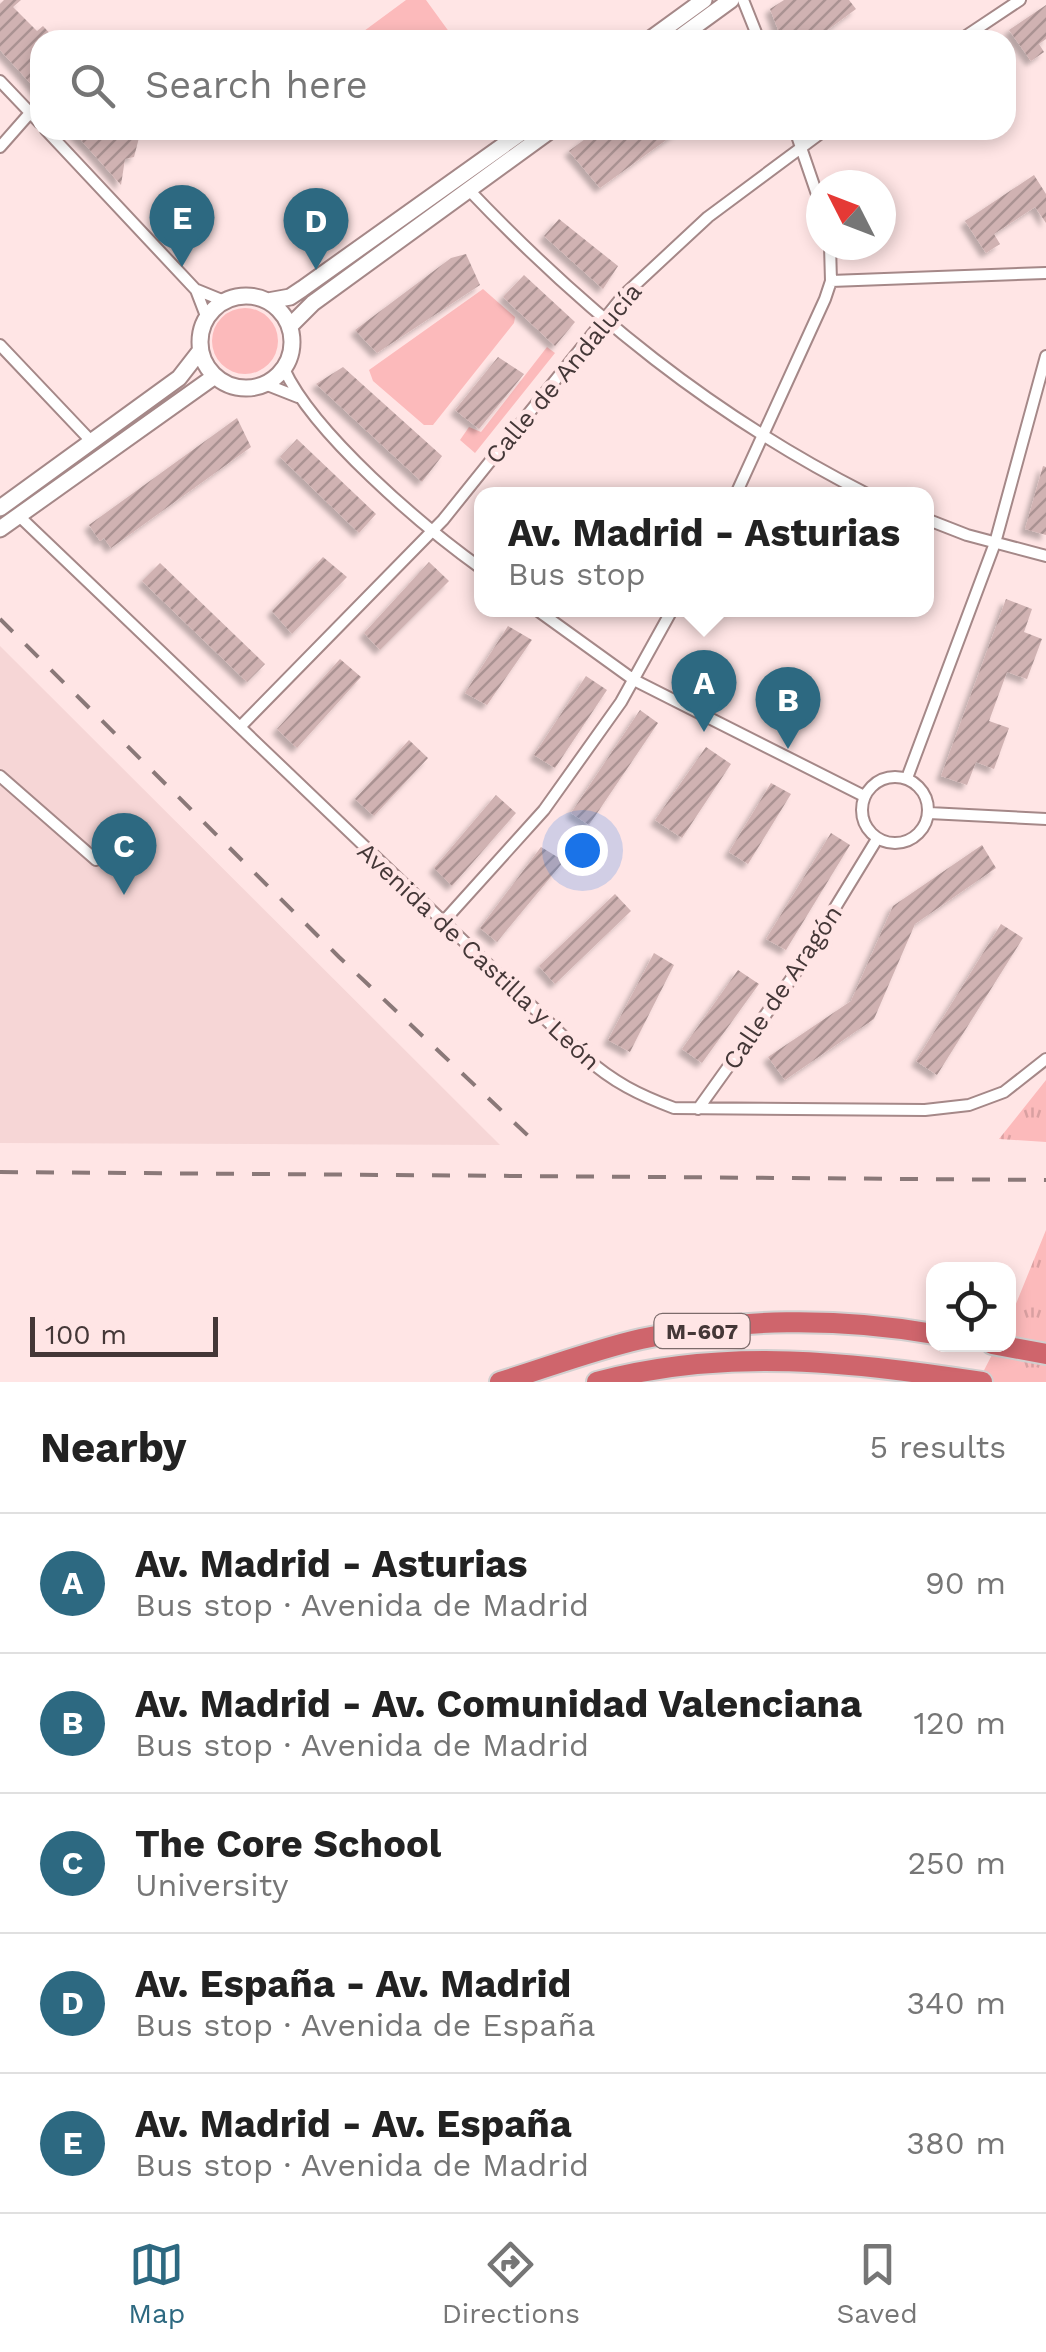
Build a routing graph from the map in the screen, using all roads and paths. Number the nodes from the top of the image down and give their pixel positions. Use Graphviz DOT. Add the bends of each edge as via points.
graph roads {
  1 [pos="704,0"];
  2 [pos="730,0"];
  3 [pos="743,0"];
  4 [pos="1020,0"];
  5 [pos="663,30"];
  6 [pos="690,30"];
  7 [pos="755,30"];
  8 [pos="975,30"];
  9 [pos="0,81"];
  10 [pos="30,113"];
  11 [pos="55,140"];
  12 [pos="511,140"];
  13 [pos="537,140"];
  14 [pos="799,140"];
  15 [pos="810,140"];
  16 [pos="801,146"];
  17 [pos="0,147"];
  18 [pos="809,170"];
  19 [pos="468,190"];
  20 [pos="830,260"];
  21 [pos="1046,273"];
  22 [pos="831,282"];
  23 [pos="196,290"];
  24 [pos="224,300"];
  25 [pos="268,300"];
  26 [pos="206,316"];
  27 [pos="603,318"];
  28 [pos="290,326"];
  29 [pos="0,345"];
  30 [pos="200,351"];
  31 [pos="1046,356"];
  32 [pos="284,368"];
  33 [pos="214,376"];
  34 [pos="264,384"];
  35 [pos="299,397"];
  36 [pos="763,440"];
  37 [pos="92,442"];
  38 [pos="740,487"];
  39 [pos="854,487"];
  40 [pos="1,505"];
  41 [pos="19,516"];
  42 [pos="934,522"];
  43 [pos="0,529"];
  44 [pos="433,531"];
  45 [pos="995,543"];
  46 [pos="1046,556"];
  47 [pos="474,563"];
  48 [pos="547,617"];
  49 [pos="668,617"];
  50 [pos="634,680"];
  51 [pos="240,727"];
  52 [pos="0,776"];
  53 [pos="907,778"];
  54 [pos="864,796"];
  55 [pos="929,813"];
  56 [pos="1046,819"];
  57 [pos="877,839"];
  58 [pos="96,860"];
  59 [pos="443,922"];
  60 [pos="1046,1060"];
  61 [pos="698,1110"];
  62 [pos="926,1331"];
  63 [pos="1016,1338"];
  64 [pos="1046,1344"];
  65 [pos="1016,1348"];
  66 [pos="1046,1354"];
  67 [pos="664,1370"];
  68 [pos="500,1382"];
  69 [pos="597,1382"];
  70 [pos="636,1382"];
  71 [pos="982,1382"];
  1 -- 5 [label="street"];
  2 -- 6 [label="street"];
  3 -- 7 [label="street"];
  4 -- 8 [label="street"];
  9 -- 10 [label="street"];
  10 -- 17 [label="street"];
  11 -- 23 [label="street"];
  12 -- 25 [label="street" via="302,290"];
  13 -- 19 [label="street"];
  14 -- 16 [label="street"];
  15 -- 16 [label="street, Calle de Andalucía"];
  16 -- 18 [label="street"];
  16 -- 27 [label="street, Calle de Andalucía" via="708,217"];
  19 -- 27 [label="street"];
  19 -- 28 [label="street"];
  20 -- 22 [label="street"];
  21 -- 22 [label="street"];
  22 -- 36 [label="street"];
  23 -- 24 [label="street"];
  23 -- 26 [label="street"];
  24 -- 25 [label="street"];
  24 -- 26 [label="street"];
  25 -- 28 [label="street"];
  26 -- 30 [label="street"];
  27 -- 36 [label="street"];
  27 -- 44 [label="street, Calle de Andalucía"];
  28 -- 32 [label="street" via="292,350"];
  29 -- 37 [label="street"];
  30 -- 33 [label="street"];
  30 -- 37 [label="street" via="179,378"];
  31 -- 45 [label="street"];
  32 -- 34 [label="street"];
  32 -- 35 [label="street"];
  33 -- 34 [label="street" via="241,388"];
  33 -- 41 [label="street"];
  34 -- 35 [label="street"];
  35 -- 44 [label="street"];
  36 -- 38 [label="street"];
  36 -- 39 [label="street"];
  37 -- 40 [label="street"];
  41 -- 43 [label="street"];
  41 -- 51 [label="street, Avenida de Castilla y León"];
  42 -- 45 [label="street"];
  44 -- 47 [label="street"];
  44 -- 51 [label="street, Calle de Andalucía"];
  45 -- 46 [label="street"];
  45 -- 53 [label="street"];
  48 -- 50 [label="street"];
  49 -- 50 [label="street"];
  50 -- 54 [label="street"];
  50 -- 59 [label="street" via="544,810"];
  51 -- 59 [label="street, Avenida de Castilla y León"];
  52 -- 58 [label="street"];
  53 -- 54 [label="street" via="888,776"];
  53 -- 55 [label="street" via="924,792"];
  54 -- 57 [label="street" via="863,819"];
  55 -- 56 [label="street"];
  55 -- 57 [label="street" via="924,828 906,841"];
  57 -- 61 [label="street, Calle de Aragón" via="794,975"];
  59 -- 61 [label="street, Avenida de Castilla y León" via="612,1081 674,1108"];
  60 -- 61 [label="street, Avenida de Castilla y León" via="1004,1092 969,1105"];
  62 -- 68 [label="highway, M-607" via="837,1323 735,1326 641,1339"];
  63 -- 64 [label="highway"];
  65 -- 66 [label="highway"];
  67 -- 69 [label="highway, M-607"];
  67 -- 70 [label="highway"];
  67 -- 71 [label="highway, M-607" via="808,1360"];
}
